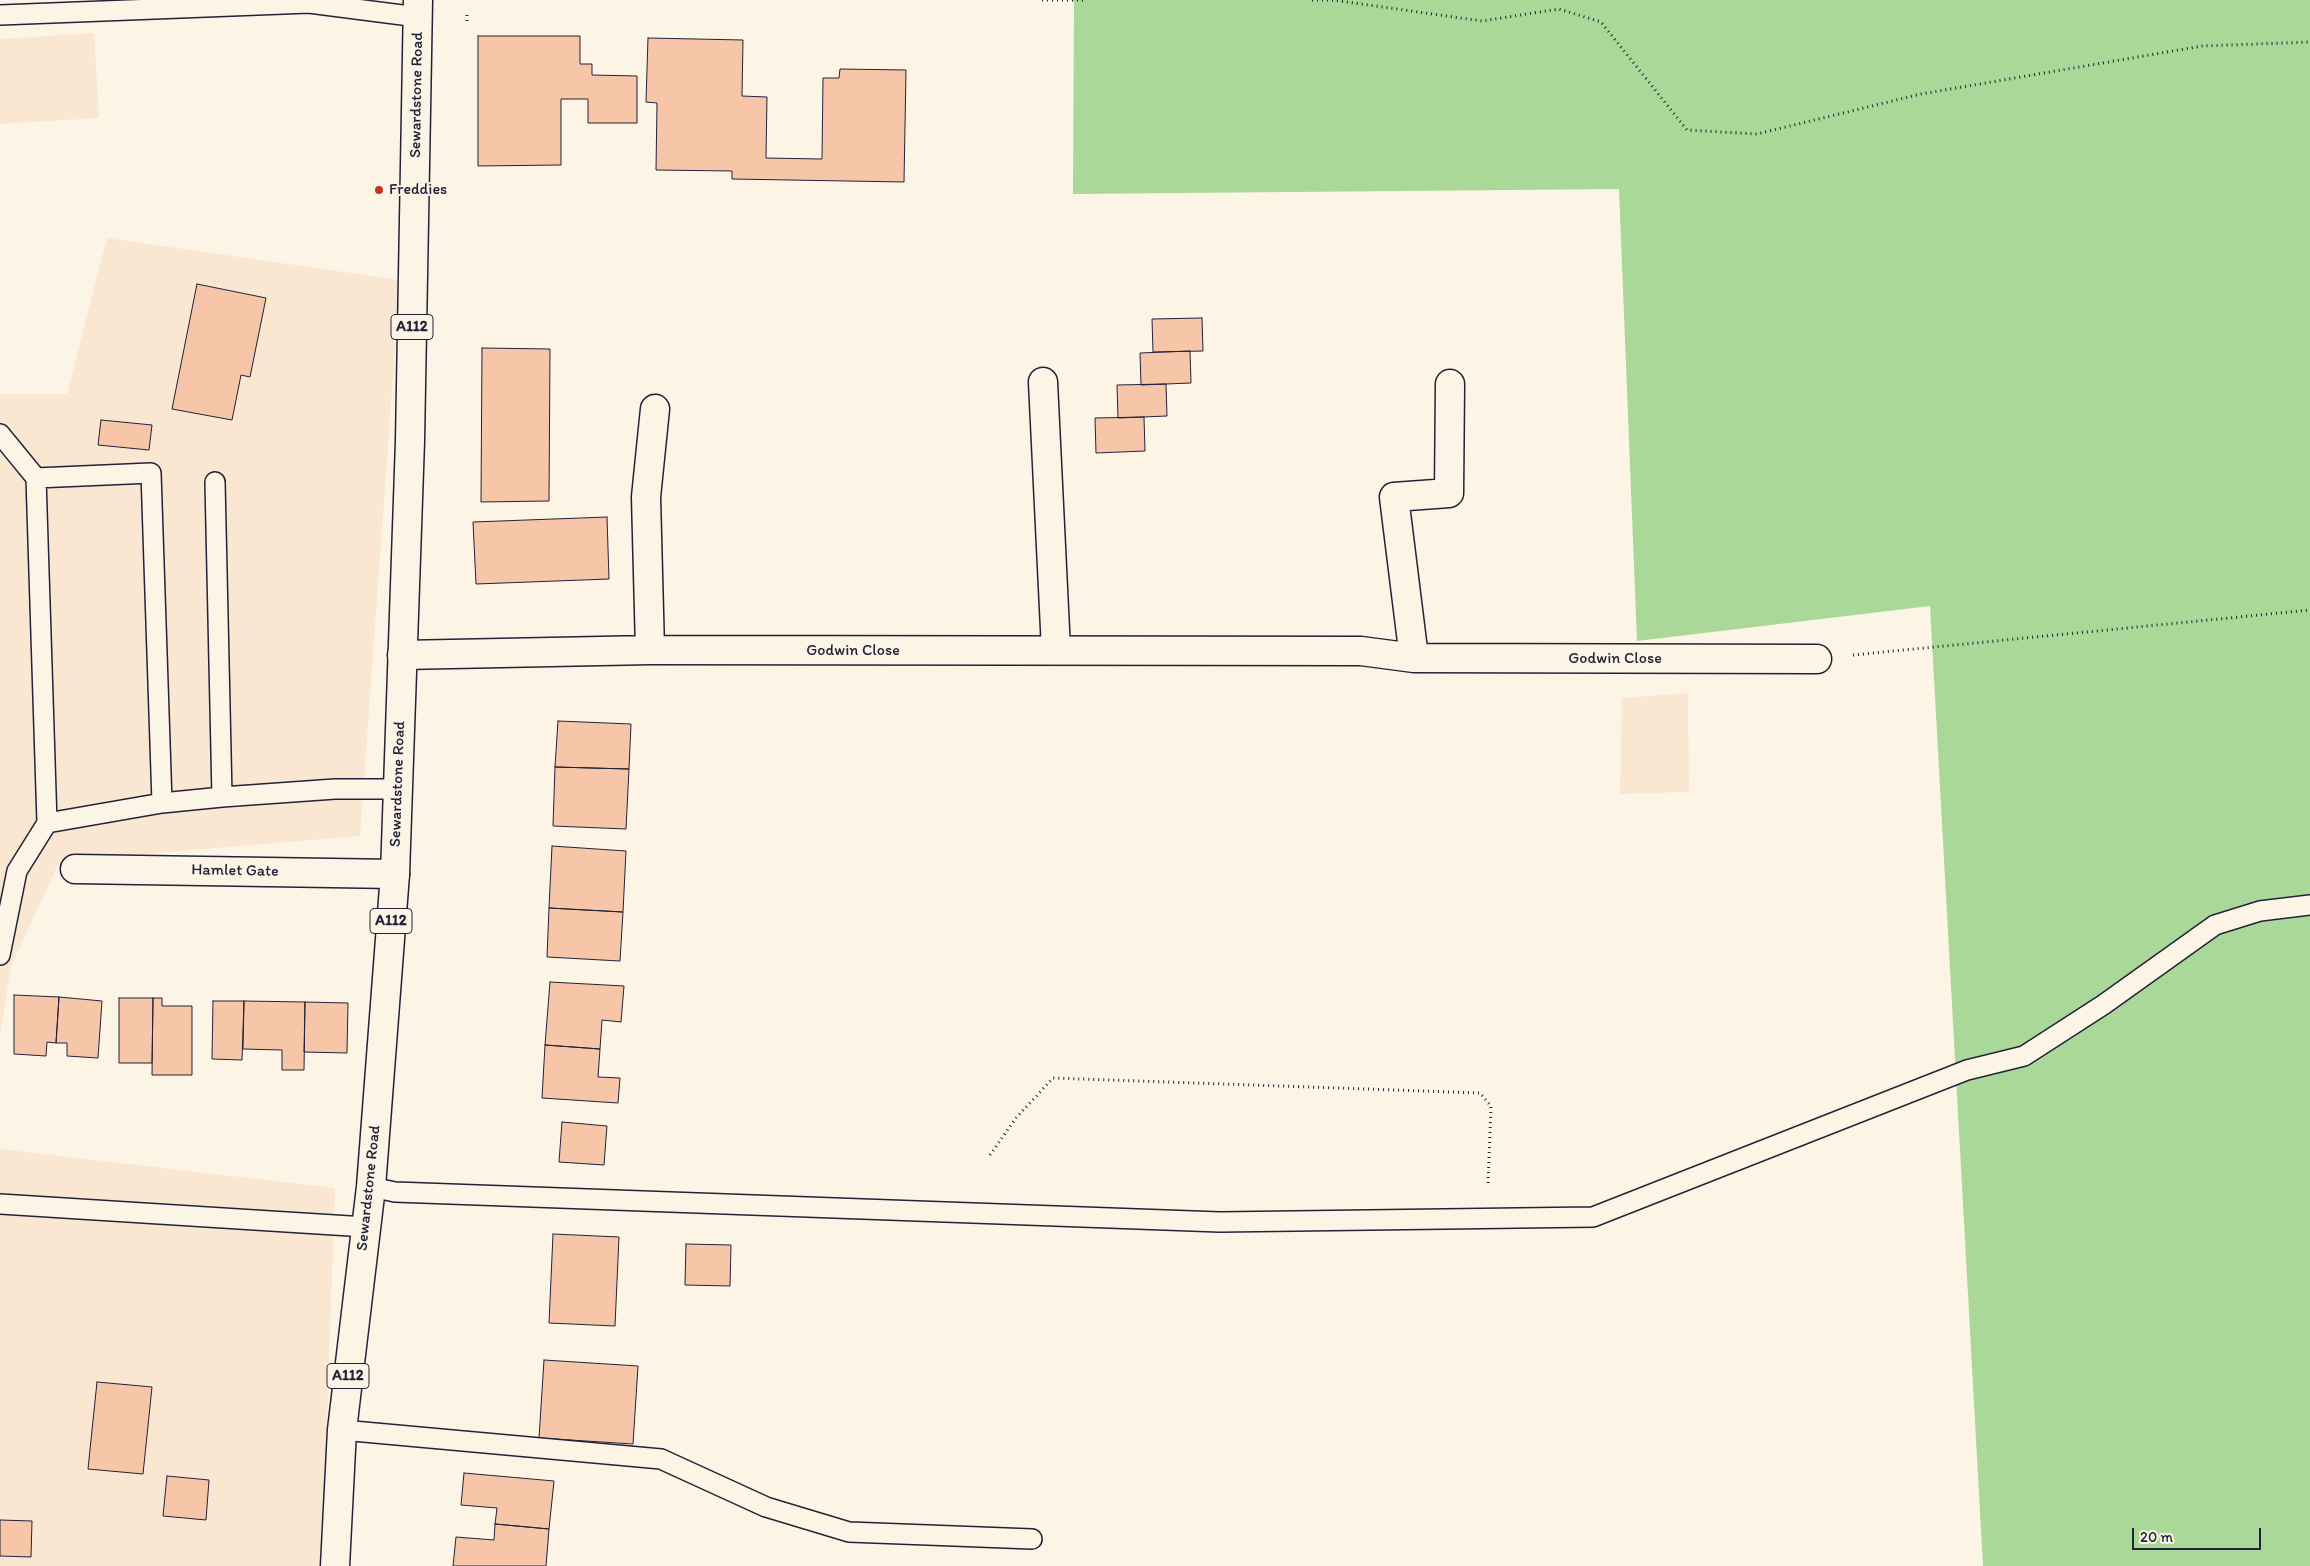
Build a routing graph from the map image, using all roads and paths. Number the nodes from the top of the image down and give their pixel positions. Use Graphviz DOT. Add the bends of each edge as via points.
graph roads {
  1 [pos="1042,0"];
  2 [pos="1086,0"];
  3 [pos="1312,0"];
  4 [pos="418,8"];
  5 [pos="0,15"];
  6 [pos="467,15"];
  7 [pos="467,21"];
  8 [pos="2310,42"];
  9 [pos="1043,382"];
  10 [pos="1450,384"];
  11 [pos="655,408"];
  12 [pos="0,434"];
  13 [pos="36,478"];
  14 [pos="215,482"];
  15 [pos="2310,610"];
  16 [pos="650,650"];
  17 [pos="1056,650"];
  18 [pos="402,654"];
  19 [pos="1414,658"];
  20 [pos="1817,659"];
  21 [pos="398,789"];
  22 [pos="222,796"];
  23 [pos="162,803"];
  24 [pos="47,823"];
  25 [pos="75,869"];
  26 [pos="9,871"];
  27 [pos="395,874"];
  28 [pos="2310,905"];
  29 [pos="0,954"];
  30 [pos="990,1155"];
  31 [pos="371,1187"];
  32 [pos="0,1204"];
  33 [pos="1486,1218"];
  34 [pos="366,1227"];
  35 [pos="342,1430"];
  36 [pos="1032,1538"];
  37 [pos="335,1566"];
  1 -- 2 [label="path"];
  3 -- 8 [label="path" via="1333,0 1482,21 1559,9 1601,22 1687,130 1757,134 1921,94 2192,48"];
  4 -- 5 [label="lane" via="309,3"];
  4 -- 18 [label="street, Sewardstone Road / A112" via="410,442"];
  6 -- 7 [label="path"];
  9 -- 17 [label="street"];
  10 -- 19 [label="street" via="1449,493 1394,497"];
  11 -- 16 [label="street" via="646,497"];
  12 -- 13 [label="lane"];
  13 -- 23 [label="lane" via="151,473"];
  13 -- 24 [label="lane"];
  14 -- 22 [label="lane"];
  15 -- 20 [label="path"];
  16 -- 17 [label="street, Godwin Close"];
  16 -- 18 [label="street, Godwin Close"];
  17 -- 19 [label="street, Godwin Close" via="1362,651"];
  18 -- 21 [label="street, Sewardstone Road / A112"];
  19 -- 20 [label="street, Godwin Close"];
  21 -- 22 [label="lane" via="334,789"];
  21 -- 27 [label="street, Sewardstone Road / A112"];
  22 -- 23 [label="lane"];
  23 -- 24 [label="lane"];
  24 -- 26 [label="lane"];
  25 -- 27 [label="street, Hamlet Gate"];
  26 -- 29 [label="lane"];
  27 -- 31 [label="street, Sewardstone Road / A112"];
  28 -- 33 [label="lane" via="2260,911 2215,925 2103,1005 2024,1056 1967,1070 1593,1217"];
  30 -- 33 [label="path" via="1016,1118 1053,1078 1480,1093 1491,1106"];
  31 -- 33 [label="lane" via="395,1192 1210,1221"];
  31 -- 34 [label="street, Sewardstone Road / A112"];
  32 -- 34 [label="lane"];
  34 -- 35 [label="street, Sewardstone Road / A112"];
  35 -- 36 [label="lane" via="661,1459 766,1507 849,1532"];
  35 -- 37 [label="street, Sewardstone Road / A112"];
}
